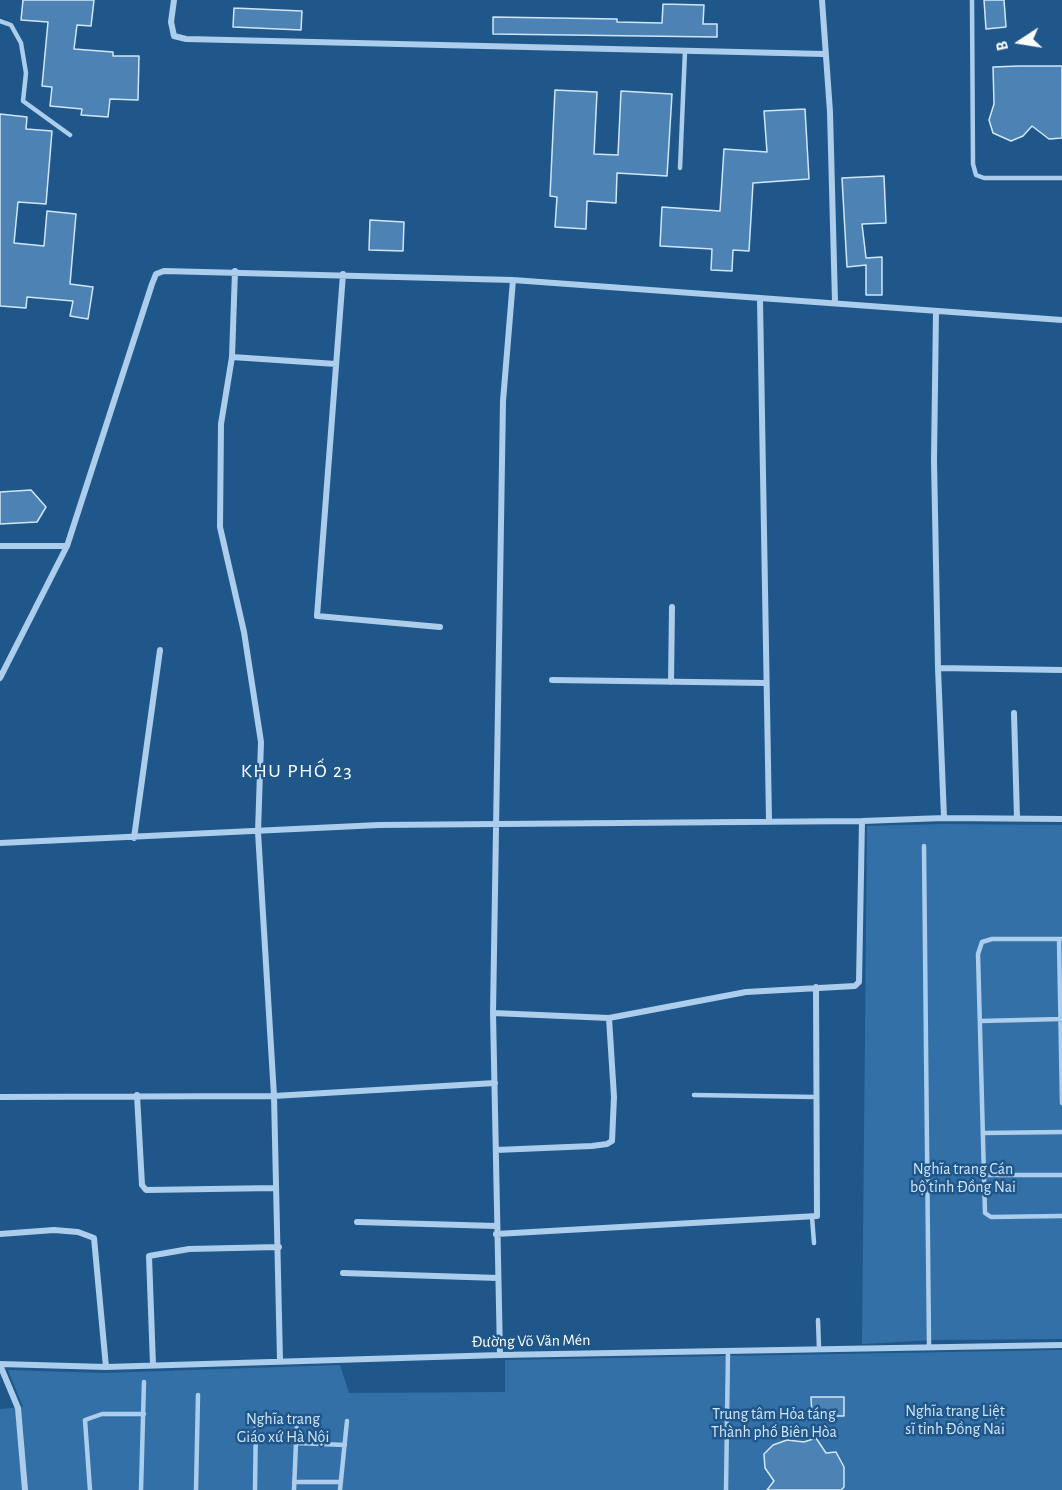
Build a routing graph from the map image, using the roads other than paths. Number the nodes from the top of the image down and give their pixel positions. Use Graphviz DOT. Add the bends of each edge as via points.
graph roads {
  1 [pos="174,0"];
  2 [pos="822,0"];
  3 [pos="972,0"];
  4 [pos="0,21"];
  5 [pos="685,51"];
  6 [pos="824,54"];
  7 [pos="70,135"];
  8 [pos="680,168"];
  9 [pos="1062,178"];
  10 [pos="235,271"];
  11 [pos="343,274"];
  12 [pos="513,280"];
  13 [pos="760,300"];
  14 [pos="835,302"];
  15 [pos="936,311"];
  16 [pos="1062,320"];
  17 [pos="232,357"];
  18 [pos="336,364"];
  19 [pos="0,546"];
  20 [pos="67,546"];
  21 [pos="672,607"];
  22 [pos="440,627"];
  23 [pos="160,650"];
  24 [pos="938,668"];
  25 [pos="1062,670"];
  26 [pos="0,678"];
  27 [pos="552,680"];
  28 [pos="671,682"];
  29 [pos="765,683"];
  30 [pos="1014,713"];
  31 [pos="944,818"];
  32 [pos="1017,818"];
  33 [pos="1062,819"];
  34 [pos="770,820"];
  35 [pos="862,821"];
  36 [pos="496,823"];
  37 [pos="258,832"];
  38 [pos="134,838"];
  39 [pos="0,843"];
  40 [pos="924,846"];
  41 [pos="1060,939"];
  42 [pos="816,987"];
  43 [pos="493,1013"];
  44 [pos="609,1018"];
  45 [pos="1061,1019"];
  46 [pos="980,1021"];
  47 [pos="495,1083"];
  48 [pos="137,1095"];
  49 [pos="694,1095"];
  50 [pos="274,1096"];
  51 [pos="0,1097"];
  52 [pos="816,1097"];
  53 [pos="1062,1103"];
  54 [pos="983,1132"];
  55 [pos="1062,1132"];
  56 [pos="496,1150"];
  57 [pos="984,1175"];
  58 [pos="1062,1175"];
  59 [pos="275,1188"];
  60 [pos="1062,1216"];
  61 [pos="812,1217"];
  62 [pos="357,1222"];
  63 [pos="496,1226"];
  64 [pos="0,1234"];
  65 [pos="496,1234"];
  66 [pos="814,1243"];
  67 [pos="279,1247"];
  68 [pos="343,1273"];
  69 [pos="498,1278"];
  70 [pos="818,1320"];
  71 [pos="929,1345"];
  72 [pos="1062,1345"];
  73 [pos="819,1349"];
  74 [pos="728,1351"];
  75 [pos="500,1355"];
  76 [pos="280,1361"];
  77 [pos="0,1364"];
  78 [pos="153,1365"];
  79 [pos="106,1367"];
  80 [pos="144,1382"];
  81 [pos="198,1395"];
  82 [pos="144,1414"];
  83 [pos="256,1415"];
  84 [pos="297,1419"];
  85 [pos="347,1421"];
  86 [pos="296,1443"];
  87 [pos="345,1445"];
  88 [pos="294,1482"];
  89 [pos="341,1482"];
  90 [pos="25,1490"];
  91 [pos="90,1490"];
  92 [pos="141,1490"];
  93 [pos="196,1490"];
  94 [pos="255,1490"];
  95 [pos="294,1490"];
  96 [pos="340,1490"];
  97 [pos="726,1490"];
  1 -- 5 [label="street" via="174,36 186,39"];
  2 -- 6 [label="street"];
  3 -- 9 [label="lane" via="976,175"];
  4 -- 7 [label="lane" via="11,25 21,43 26,74 23,101"];
  5 -- 6 [label="street"];
  5 -- 8 [label="lane"];
  6 -- 14 [label="street" via="830,112"];
  10 -- 11 [label="street"];
  10 -- 17 [label="street"];
  10 -- 20 [label="street" via="176,269 156,274"];
  11 -- 12 [label="street"];
  11 -- 18 [label="street"];
  12 -- 13 [label="street"];
  12 -- 36 [label="street" via="504,401"];
  13 -- 14 [label="street"];
  13 -- 29 [label="street"];
  14 -- 15 [label="street"];
  15 -- 16 [label="street"];
  15 -- 24 [label="street"];
  17 -- 18 [label="street"];
  17 -- 37 [label="street" via="221,424 220,527 244,632 261,742"];
  18 -- 22 [label="street" via="317,616"];
  19 -- 20 [label="street"];
  20 -- 26 [label="street"];
  21 -- 28 [label="street"];
  23 -- 38 [label="street"];
  24 -- 25 [label="street"];
  24 -- 31 [label="street"];
  27 -- 28 [label="street"];
  28 -- 29 [label="street"];
  29 -- 34 [label="street"];
  30 -- 32 [label="street"];
  31 -- 32 [label="street"];
  31 -- 35 [label="street"];
  32 -- 33 [label="street"];
  34 -- 35 [label="street"];
  34 -- 36 [label="street"];
  35 -- 42 [label="street" via="859,982 855,986"];
  36 -- 37 [label="street"];
  36 -- 43 [label="street"];
  37 -- 38 [label="street"];
  37 -- 50 [label="street"];
  38 -- 39 [label="street"];
  40 -- 71 [label="lane"];
  41 -- 45 [label="lane"];
  41 -- 46 [label="lane" via="982,942 978,954"];
  42 -- 44 [label="street" via="746,992"];
  42 -- 52 [label="street"];
  43 -- 44 [label="street"];
  43 -- 47 [label="street"];
  44 -- 56 [label="street" via="614,1097 612,1141 592,1146"];
  45 -- 46 [label="lane"];
  45 -- 53 [label="lane"];
  46 -- 54 [label="lane"];
  47 -- 50 [label="street"];
  47 -- 56 [label="street"];
  48 -- 50 [label="street"];
  48 -- 51 [label="street"];
  48 -- 59 [label="street" via="142,1185 146,1190"];
  49 -- 52 [label="lane"];
  50 -- 59 [label="street"];
  52 -- 61 [label="street" via="817,1216"];
  54 -- 55 [label="lane"];
  54 -- 57 [label="lane"];
  56 -- 63 [label="street"];
  57 -- 58 [label="lane"];
  57 -- 60 [label="lane" via="987,1216"];
  59 -- 67 [label="street"];
  61 -- 65 [label="street"];
  61 -- 66 [label="lane"];
  62 -- 63 [label="street"];
  63 -- 65 [label="street"];
  64 -- 79 [label="street" via="54,1230 94,1238"];
  65 -- 69 [label="street"];
  67 -- 76 [label="street"];
  67 -- 78 [label="street" via="189,1249 149,1256"];
  68 -- 69 [label="street"];
  69 -- 75 [label="street"];
  70 -- 73 [label="lane"];
  71 -- 72 [label="street, Đường Võ Văn Mén"];
  71 -- 73 [label="street, Đường Võ Văn Mén"];
  73 -- 74 [label="street, Đường Võ Văn Mén"];
  74 -- 75 [label="street, Đường Võ Văn Mén"];
  74 -- 97 [label="lane"];
  75 -- 76 [label="street, Đường Võ Văn Mén"];
  76 -- 78 [label="street, Đường Võ Văn Mén"];
  77 -- 79 [label="street, Đường Võ Văn Mén"];
  77 -- 90 [label="street" via="18,1408"];
  78 -- 79 [label="street, Đường Võ Văn Mén"];
  80 -- 82 [label="lane"];
  81 -- 93 [label="lane"];
  82 -- 91 [label="lane" via="102,1414 85,1420"];
  82 -- 92 [label="lane"];
  83 -- 94 [label="lane"];
  84 -- 86 [label="lane"];
  85 -- 87 [label="lane"];
  86 -- 87 [label="lane"];
  86 -- 88 [label="lane"];
  87 -- 89 [label="lane"];
  88 -- 89 [label="lane"];
  88 -- 95 [label="lane"];
  89 -- 96 [label="lane"];
}
